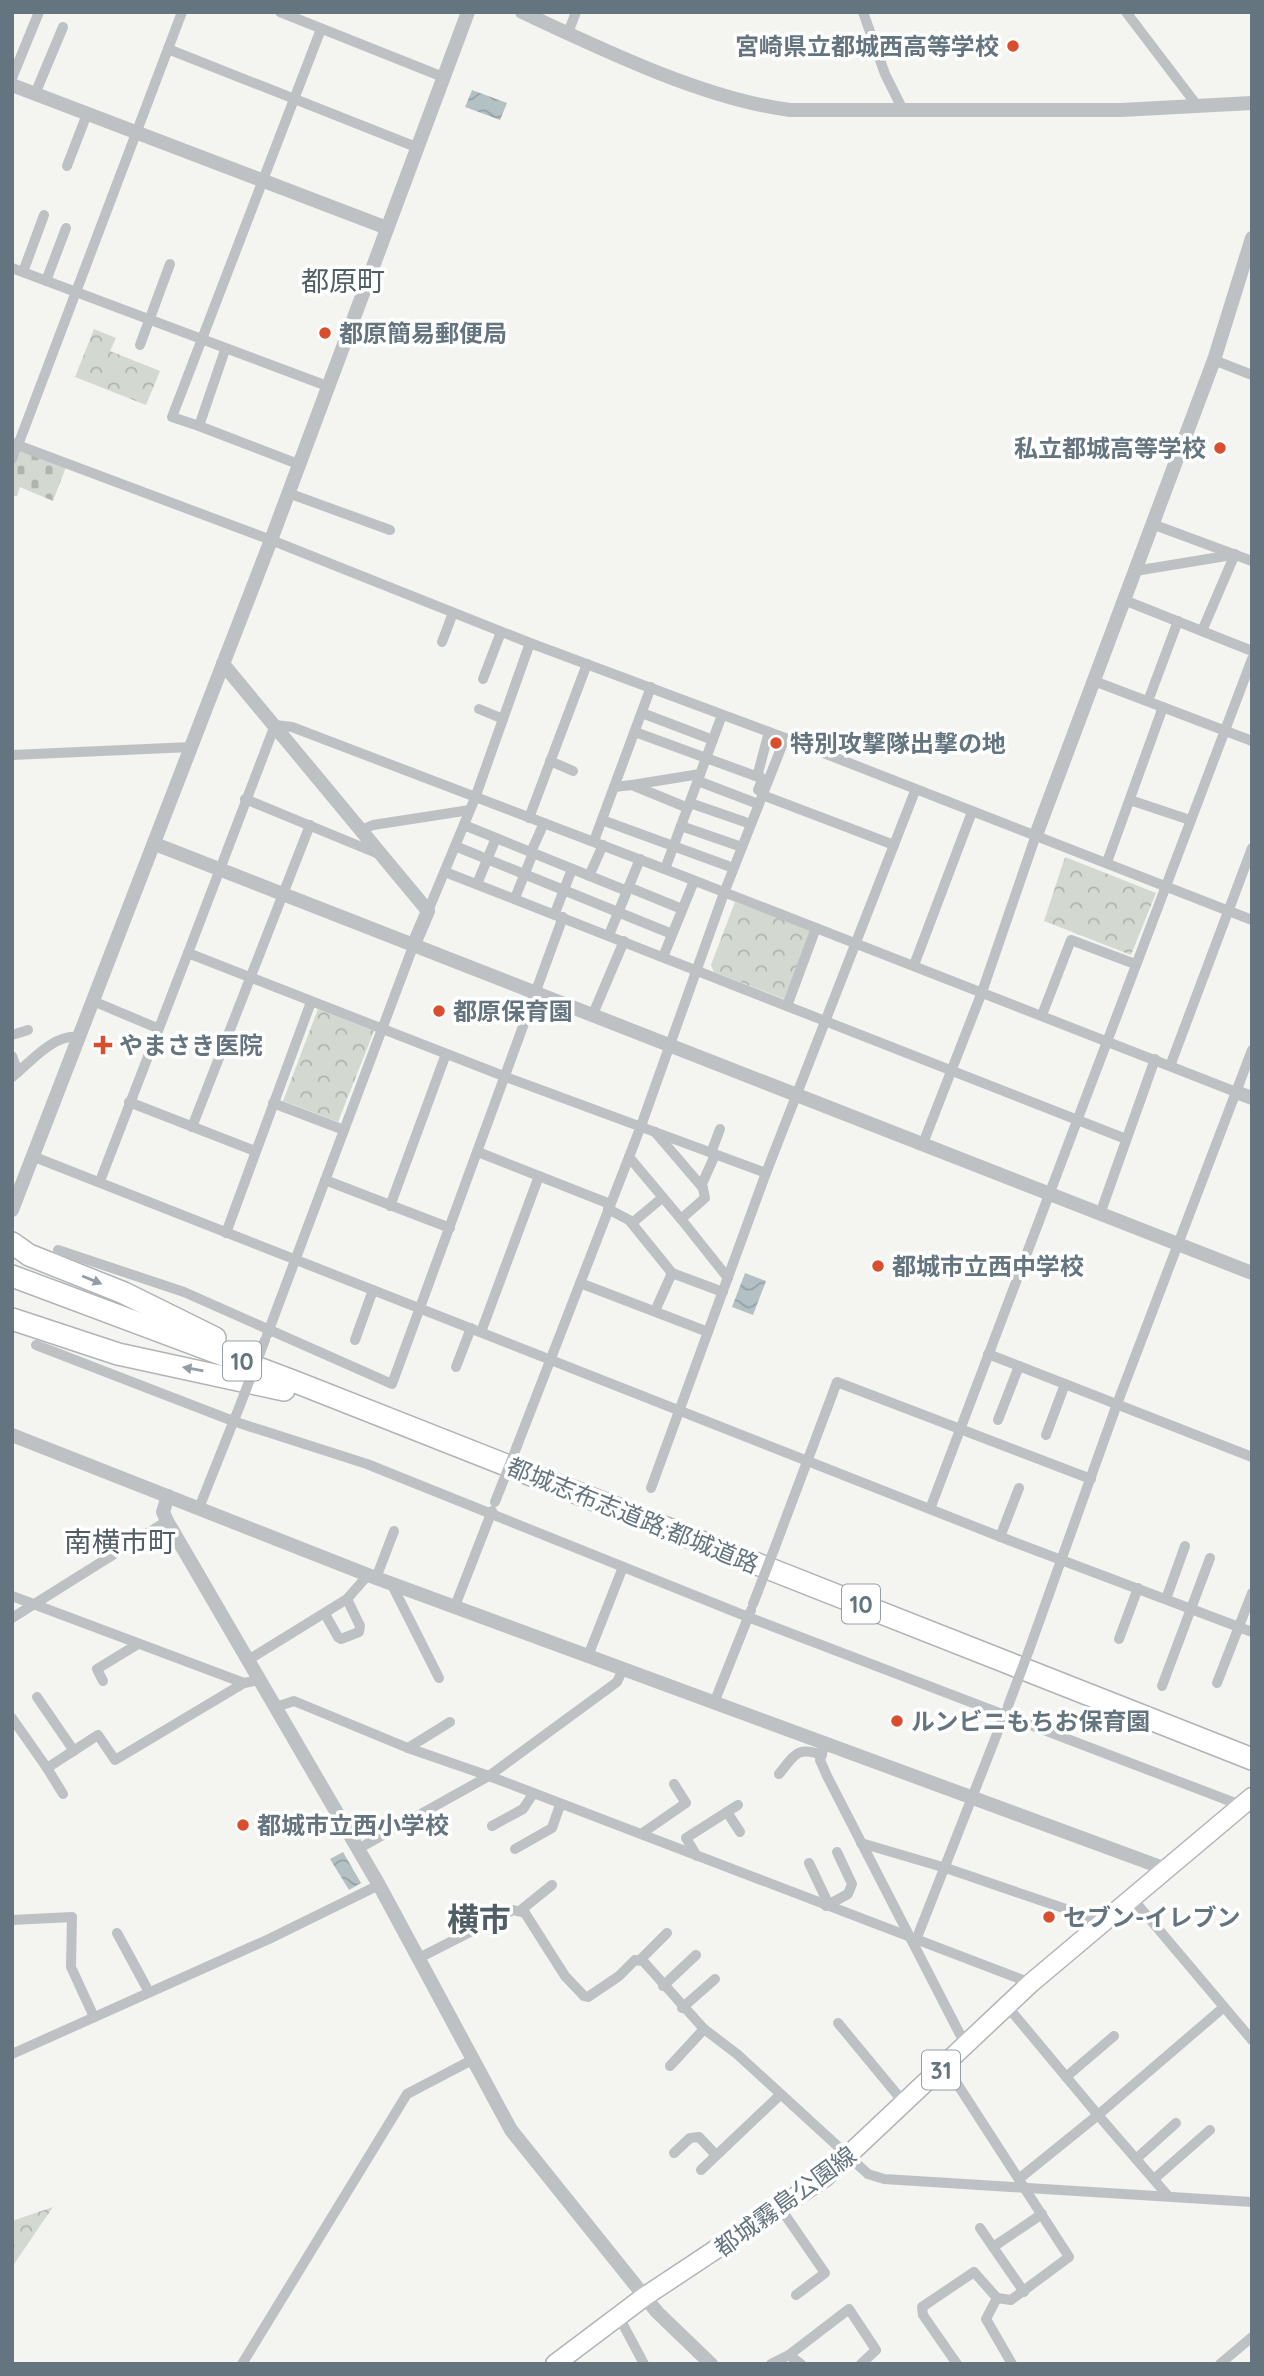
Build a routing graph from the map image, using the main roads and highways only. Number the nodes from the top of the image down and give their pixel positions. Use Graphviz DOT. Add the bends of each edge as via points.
graph roads {
  1 [pos="18,1252"];
  2 [pos="12,1276"];
  3 [pos="13,1319"];
  4 [pos="470,1450"];
  5 [pos="1252,1759"];
  6 [pos="1249,1802"];
  7 [pos="555,2364"];
  1 -- 4 [label="highway, one-way" via="124,1293 247,1354"];
  2 -- 4 [label="highway, 都城志布志道路;都城道路 / 10"];
  4 -- 3 [label="highway, one-way" via="262,1384 118,1354"];
  4 -- 5 [label="highway, 都城志布志道路;都城道路 / 10"];
  6 -- 7 [label="main road, 都城霧島公園線 / 31" via="1031,1983 849,2156 781,2209 644,2297"];
}
